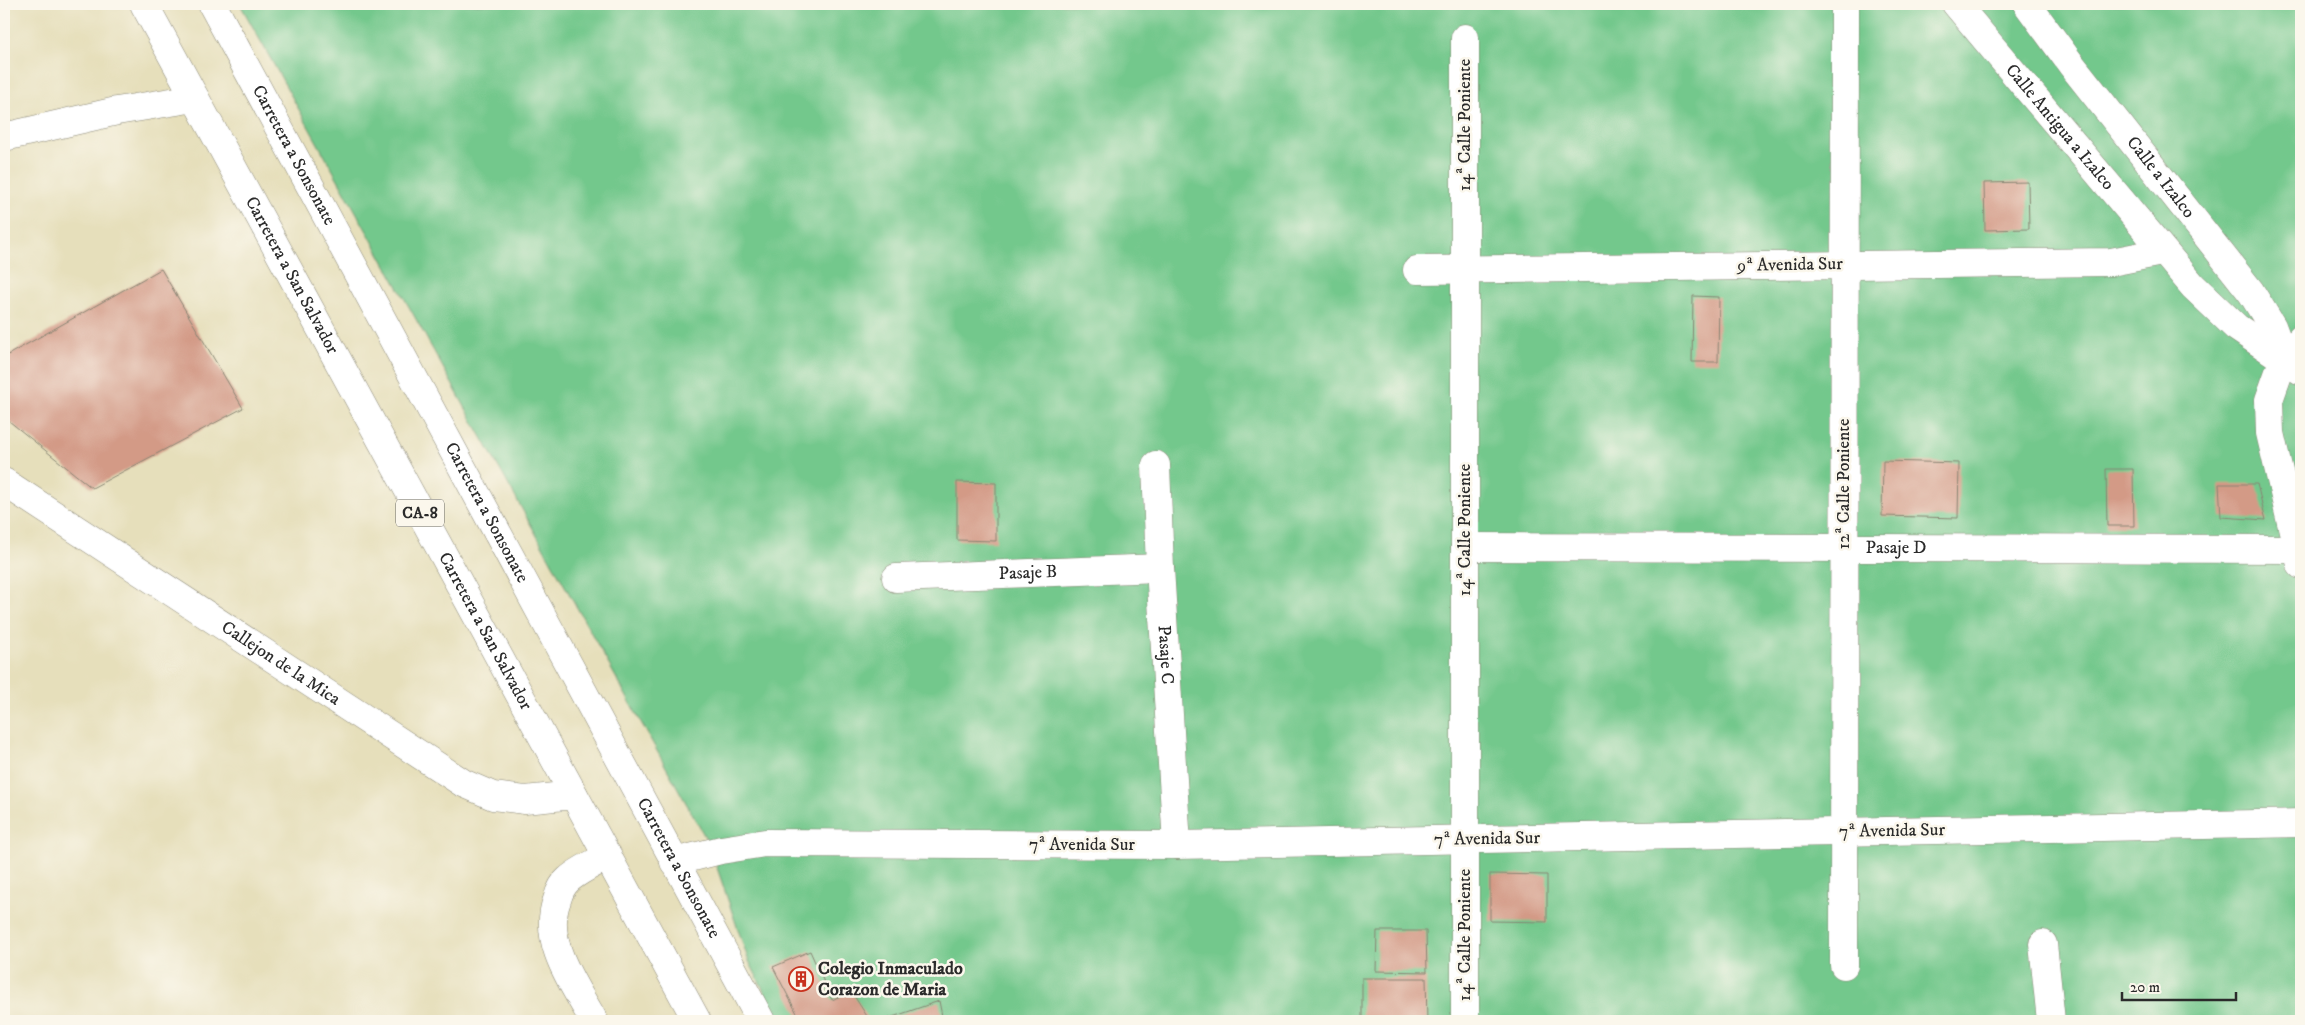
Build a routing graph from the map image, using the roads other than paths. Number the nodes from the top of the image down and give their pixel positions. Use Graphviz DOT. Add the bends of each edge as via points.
graph roads {
  1 [pos="144,4"];
  2 [pos="212,4"];
  3 [pos="1845,4"];
  4 [pos="1956,4"];
  5 [pos="2027,4"];
  6 [pos="1465,38"];
  7 [pos="195,98"];
  8 [pos="4,138"];
  9 [pos="2162,252"];
  10 [pos="1844,265"];
  11 [pos="1417,270"];
  12 [pos="1465,270"];
  13 [pos="2296,356"];
  14 [pos="1156,465"];
  15 [pos="4,482"];
  16 [pos="1465,547"];
  17 [pos="1844,548"];
  18 [pos="2299,557"];
  19 [pos="1160,568"];
  20 [pos="896,578"];
  21 [pos="574,796"];
  22 [pos="2301,823"];
  23 [pos="1844,832"];
  24 [pos="1465,839"];
  25 [pos="1178,845"];
  26 [pos="608,856"];
  27 [pos="674,862"];
  28 [pos="2043,944"];
  29 [pos="1844,965"];
  30 [pos="594,1021"];
  31 [pos="697,1021"];
  32 [pos="761,1021"];
  33 [pos="1465,1021"];
  34 [pos="2051,1021"];
  1 -- 7 [label="main road, Carretera a San Salvador / CA-8"];
  2 -- 27 [label="main road, Carretera a Sonsonate"];
  3 -- 10 [label="main road, 12ª Calle Poniente"];
  4 -- 9 [label="main road, Calle Antigua a Izalco"];
  5 -- 13 [label="main road, Calle a Izalco" via="2251,292"];
  6 -- 12 [label="main road, 14ª Calle Poniente"];
  7 -- 8 [label="main road" via="117,111"];
  7 -- 21 [label="main road, Carretera a San Salvador / CA-8"];
  9 -- 10 [label="main road, 9ª Avenida Sur" via="2111,262"];
  9 -- 13 [label="main road, Calle Antigua a Izalco" via="2236,327"];
  10 -- 12 [label="main road, 9ª Avenida Sur"];
  10 -- 17 [label="main road, 12ª Calle Poniente"];
  11 -- 12 [label="main road, 9ª Avenida Sur"];
  12 -- 16 [label="main road, 14ª Calle Poniente"];
  13 -- 18 [label="main road" via="2269,400 2270,433"];
  14 -- 19 [label="main road, Pasaje C"];
  15 -- 21 [label="main road, Callejon de la Mica" via="462,783 493,796 517,799"];
  16 -- 17 [label="main road, Pasaje D"];
  16 -- 24 [label="main road, 14ª Calle Poniente"];
  17 -- 18 [label="main road, Pasaje D"];
  17 -- 23 [label="main road, 12ª Calle Poniente"];
  19 -- 20 [label="main road, Pasaje B"];
  19 -- 25 [label="main road, Pasaje C"];
  21 -- 26 [label="main road, Carretera a San Salvador / CA-8"];
  22 -- 23 [label="main road, 7ª Avenida Sur"];
  23 -- 24 [label="main road, 7ª Avenida Sur"];
  23 -- 29 [label="main road, 12ª Calle Poniente"];
  24 -- 25 [label="main road, 7ª Avenida Sur"];
  24 -- 33 [label="main road, 14ª Calle Poniente"];
  25 -- 27 [label="main road, 7ª Avenida Sur" via="765,843"];
  26 -- 30 [label="main road" via="575,874 563,885 553,920 552,932 559,953"];
  26 -- 31 [label="main road, Carretera a San Salvador / CA-8"];
  27 -- 32 [label="main road, Carretera a Sonsonate"];
  28 -- 34 [label="main road"];
}
